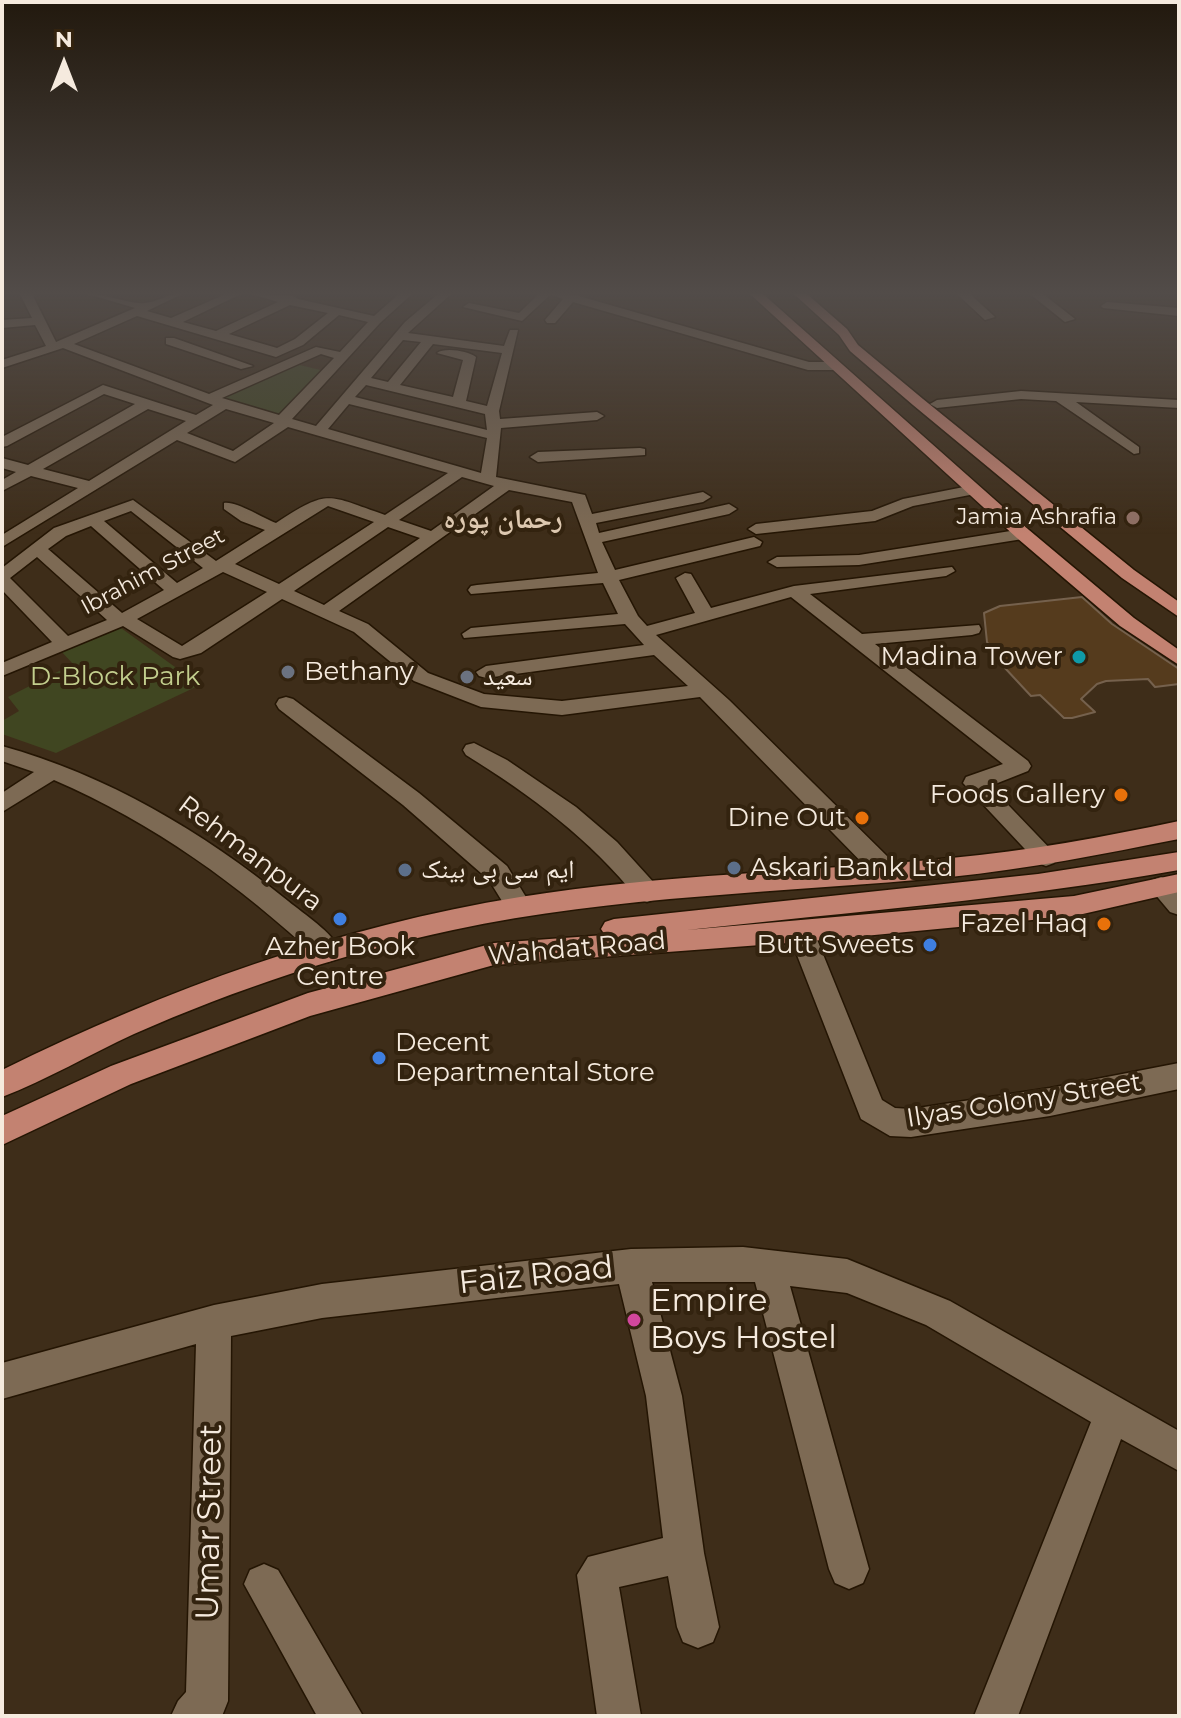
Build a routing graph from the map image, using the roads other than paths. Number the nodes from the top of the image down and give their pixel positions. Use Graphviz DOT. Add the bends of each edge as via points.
graph roads {
  1 [pos="117,374"];
  2 [pos="143,374"];
  3 [pos="259,374"];
  4 [pos="327,374"];
  5 [pos="368,374"];
  6 [pos="402,374"];
  7 [pos="466,374"];
  8 [pos="505,374"];
  9 [pos="843,374"];
  10 [pos="854,374"];
  11 [pos="886,374"];
  12 [pos="903,374"];
  13 [pos="363,380"];
  14 [pos="391,387"];
  15 [pos="103,389"];
  16 [pos="206,395"];
  17 [pos="1061,398"];
  18 [pos="347,399"];
  19 [pos="146,404"];
  20 [pos="458,404"];
  21 [pos="937,404"];
  22 [pos="1159,404"];
  23 [pos="1179,404"];
  24 [pos="196,420"];
  25 [pos="284,422"];
  26 [pos="1179,423"];
  27 [pos="494,424"];
  28 [pos="319,431"];
  29 [pos="606,432"];
  30 [pos="173,433"];
  31 [pos="2,443"];
  32 [pos="1134,450"];
  33 [pos="640,452"];
  34 [pos="538,457"];
  35 [pos="2,463"];
  36 [pos="27,472"];
  37 [pos="460,472"];
  38 [pos="578,476"];
  39 [pos="488,480"];
  40 [pos="506,485"];
  41 [pos="2,486"];
  42 [pos="88,486"];
  43 [pos="974,490"];
  44 [pos="703,497"];
  45 [pos="230,506"];
  46 [pos="729,509"];
  47 [pos="36,519"];
  48 [pos="92,519"];
  49 [pos="586,520"];
  50 [pos="386,521"];
  51 [pos="279,529"];
  52 [pos="60,532"];
  53 [pos="1023,534"];
  54 [pos="433,537"];
  55 [pos="593,539"];
  56 [pos="2,542"];
  57 [pos="38,549"];
  58 [pos="777,562"];
  59 [pos="218,567"];
  60 [pos="946,571"];
  61 [pos="609,577"];
  62 [pos="2,578"];
  63 [pos="685,578"];
  64 [pos="282,590"];
  65 [pos="477,590"];
  66 [pos="176,591"];
  67 [pos="794,591"];
  68 [pos="1179,595"];
  69 [pos="1179,611"];
  70 [pos="326,612"];
  71 [pos="705,614"];
  72 [pos="122,620"];
  73 [pos="636,626"];
  74 [pos="972,629"];
  75 [pos="471,634"];
  76 [pos="858,640"];
  77 [pos="65,644"];
  78 [pos="1179,647"];
  79 [pos="658,649"];
  80 [pos="1179,659"];
  81 [pos="5,664"];
  82 [pos="486,672"];
  83 [pos="705,690"];
  84 [pos="286,704"];
  85 [pos="474,750"];
  86 [pos="2,753"];
  87 [pos="54,769"];
  88 [pos="2,804"];
  89 [pos="1179,830"];
  90 [pos="1046,857"];
  91 [pos="1179,861"];
  92 [pos="888,873"];
  93 [pos="1173,891"];
  94 [pos="647,892"];
  95 [pos="519,907"];
  96 [pos="801,932"];
  97 [pos="328,951"];
  98 [pos="494,954"];
  99 [pos="1179,1076"];
  100 [pos="2,1084"];
  101 [pos="2,1131"];
  102 [pos="631,1266"];
  103 [pos="768,1267"];
  104 [pos="214,1322"];
  105 [pos="2,1381"];
  106 [pos="1112,1415"];
  107 [pos="1179,1452"];
  108 [pos="684,1553"];
  109 [pos="849,1569"];
  110 [pos="264,1584"];
  111 [pos="698,1627"];
  112 [pos="193,1716"];
  113 [pos="341,1716"];
  114 [pos="619,1716"];
  115 [pos="996,1716"];
  1 -- 15 [label="street" via="95,386"];
  2 -- 16 [label="street"];
  3 -- 16 [label="street"];
  4 -- 25 [label="street"];
  5 -- 13 [label="street"];
  6 -- 14 [label="street"];
  7 -- 20 [label="street"];
  8 -- 27 [label="street"];
  9 -- 43 [label="main road"];
  10 -- 78 [label="main road" via="1090,578"];
  11 -- 69 [label="main road"];
  12 -- 21 [label="main road"];
  13 -- 14 [label="street"];
  13 -- 18 [label="street"];
  14 -- 20 [label="street"];
  15 -- 19 [label="street"];
  15 -- 31 [label="street"];
  16 -- 24 [label="street"];
  16 -- 25 [label="street"];
  17 -- 21 [label="street" via="1021,395"];
  17 -- 22 [label="street"];
  17 -- 32 [label="street"];
  18 -- 27 [label="street"];
  18 -- 28 [label="street"];
  19 -- 24 [label="street"];
  19 -- 36 [label="street"];
  20 -- 27 [label="street"];
  21 -- 68 [label="main road"];
  22 -- 23 [label="street"];
  22 -- 26 [label="street"];
  24 -- 30 [label="street"];
  25 -- 28 [label="street"];
  25 -- 30 [label="street" via="235,457"];
  27 -- 29 [label="street" via="596,410"];
  27 -- 39 [label="street"];
  28 -- 37 [label="street"];
  30 -- 42 [label="street"];
  33 -- 38 [label="street"];
  34 -- 38 [label="street"];
  35 -- 36 [label="street"];
  36 -- 41 [label="street"];
  36 -- 42 [label="street"];
  37 -- 39 [label="street"];
  37 -- 50 [label="street"];
  38 -- 40 [label="street"];
  38 -- 49 [label="street"];
  39 -- 40 [label="street"];
  40 -- 54 [label="street"];
  42 -- 47 [label="street"];
  43 -- 53 [label="main road"];
  43 -- 61 [label="street" via="909,502 875,516 755,535"];
  44 -- 49 [label="street"];
  45 -- 51 [label="street"];
  46 -- 55 [label="street"];
  47 -- 52 [label="street"];
  47 -- 56 [label="street"];
  48 -- 52 [label="street"];
  48 -- 59 [label="street" via="133,505"];
  48 -- 66 [label="street"];
  49 -- 55 [label="street"];
  50 -- 51 [label="street, Ibrahim Street" via="329,501"];
  50 -- 54 [label="street"];
  50 -- 64 [label="street"];
  51 -- 59 [label="street, Ibrahim Street"];
  52 -- 57 [label="street"];
  53 -- 58 [label="street" via="859,560"];
  53 -- 80 [label="main road"];
  54 -- 70 [label="street"];
  55 -- 61 [label="street"];
  57 -- 62 [label="street"];
  57 -- 72 [label="street"];
  59 -- 64 [label="street"];
  59 -- 66 [label="street, Ibrahim Street"];
  60 -- 67 [label="street"];
  61 -- 65 [label="street"];
  61 -- 73 [label="street"];
  62 -- 77 [label="street"];
  63 -- 71 [label="street"];
  64 -- 70 [label="street"];
  64 -- 72 [label="street" via="187,652"];
  66 -- 72 [label="street, Ibrahim Street"];
  67 -- 71 [label="street"];
  67 -- 76 [label="street"];
  70 -- 83 [label="street" via="361,628 421,677 481,700 562,708"];
  71 -- 73 [label="street"];
  72 -- 77 [label="street, Ibrahim Street"];
  73 -- 75 [label="street"];
  73 -- 79 [label="street"];
  74 -- 76 [label="street"];
  76 -- 90 [label="street" via="1020,766 974,783"];
  77 -- 81 [label="street, Ibrahim Street"];
  79 -- 82 [label="street"];
  79 -- 83 [label="street"];
  83 -- 92 [label="street"];
  84 -- 95 [label="street" via="498,873"];
  85 -- 94 [label="street" via="595,832"];
  86 -- 87 [label="street, Rehmanpura"];
  87 -- 88 [label="street"];
  87 -- 97 [label="street, Rehmanpura" via="198,844"];
  89 -- 90 [label="main road, Wahdat Road"];
  90 -- 92 [label="main road, Wahdat Road"];
  91 -- 98 [label="main road" via="1055,883 714,916 578,935"];
  92 -- 94 [label="main road, Wahdat Road"];
  93 -- 96 [label="main road, Wahdat Road" via="1074,906"];
  94 -- 95 [label="main road, Wahdat Road"];
  95 -- 97 [label="main road, Wahdat Road"];
  96 -- 98 [label="main road, Wahdat Road"];
  96 -- 99 [label="street, Ilyas Colony Street" via="871,1109 890,1122 1050,1102"];
  97 -- 100 [label="main road, Wahdat Road" via="195,997"];
  98 -- 101 [label="main road, Wahdat Road" via="308,1005 121,1075"];
  102 -- 103 [label="street, Faiz Road"];
  102 -- 104 [label="street, Faiz Road" via="322,1301"];
  102 -- 108 [label="street" via="664,1396"];
  103 -- 106 [label="street, Faiz Road" via="847,1276 938,1313"];
  103 -- 109 [label="street"];
  104 -- 105 [label="street, Faiz Road"];
  104 -- 112 [label="street, Umar Street" via="207,1701"];
  106 -- 107 [label="street, Faiz Road"];
  106 -- 115 [label="street"];
  108 -- 111 [label="street"];
  108 -- 114 [label="street" via="597,1575"];
  110 -- 113 [label="street"];
}
